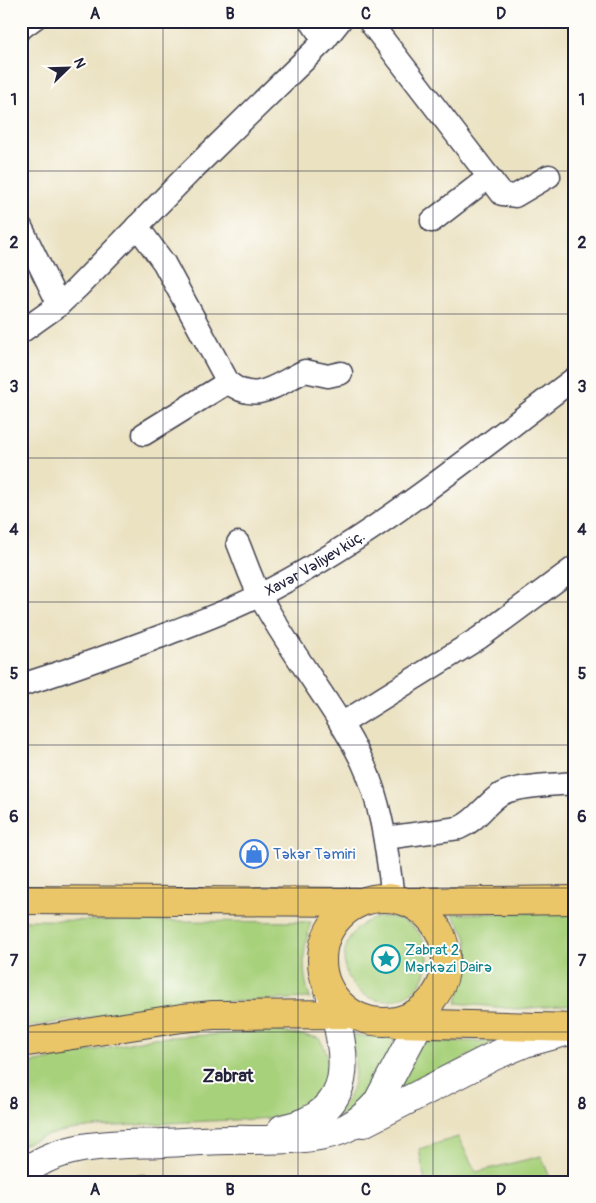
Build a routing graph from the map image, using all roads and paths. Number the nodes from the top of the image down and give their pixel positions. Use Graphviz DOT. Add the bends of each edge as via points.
graph roads {
  1 [pos="40,21"];
  2 [pos="311,21"];
  3 [pos="340,21"];
  4 [pos="369,21"];
  5 [pos="21,35"];
  6 [pos="324,41"];
  7 [pos="549,176"];
  8 [pos="488,177"];
  9 [pos="432,221"];
  10 [pos="137,226"];
  11 [pos="21,228"];
  12 [pos="59,305"];
  13 [pos="21,332"];
  14 [pos="341,373"];
  15 [pos="575,378"];
  16 [pos="228,382"];
  17 [pos="144,434"];
  18 [pos="238,543"];
  19 [pos="575,567"];
  20 [pos="260,596"];
  21 [pos="21,685"];
  22 [pos="341,724"];
  23 [pos="575,783"];
  24 [pos="384,838"];
  25 [pos="21,900"];
  26 [pos="401,900"];
  27 [pos="575,900"];
  28 [pos="359,902"];
  29 [pos="329,989"];
  30 [pos="344,1014"];
  31 [pos="424,1014"];
  32 [pos="575,1029"];
  33 [pos="21,1043"];
  34 [pos="347,1128"];
  35 [pos="234,1140"];
  36 [pos="21,1176"];
  1 -- 5 [label="lane"];
  2 -- 6 [label="street"];
  3 -- 6 [label="street"];
  4 -- 8 [label="street"];
  6 -- 10 [label="street"];
  7 -- 8 [label="street" via="515,196 502,194"];
  8 -- 9 [label="street"];
  10 -- 12 [label="street"];
  10 -- 16 [label="street" via="164,263"];
  11 -- 12 [label="street"];
  12 -- 13 [label="street"];
  14 -- 16 [label="street" via="328,376 305,371 277,387 253,394 237,390"];
  15 -- 20 [label="street, Xavər Vəliyev küç." via="400,508 322,560"];
  16 -- 17 [label="street"];
  18 -- 20 [label="street"];
  19 -- 22 [label="street" via="479,638"];
  20 -- 21 [label="street, Xavər Vəliyev küç." via="82,666"];
  20 -- 22 [label="street"];
  22 -- 24 [label="street" via="362,762 375,796"];
  23 -- 24 [label="street" via="511,790 498,796 470,824 459,828"];
  24 -- 26 [label="street"];
  25 -- 28 [label="main road"];
  26 -- 27 [label="main road"];
  26 -- 28 [label="main road" via="376,898"];
  26 -- 31 [label="main road" via="424,911 444,939 446,973"];
  28 -- 29 [label="main road" via="344,911 325,939 323,973"];
  29 -- 30 [label="street"];
  30 -- 31 [label="main road" via="384,1023"];
  30 -- 33 [label="main road" via="190,1017"];
  30 -- 35 [label="street" via="344,1064 336,1098 324,1111 310,1119"];
  31 -- 32 [label="main road"];
  31 -- 34 [label="street" via="377,1103"];
  32 -- 34 [label="street" via="525,1043 494,1056 381,1115"];
  34 -- 35 [label="street" via="287,1140"];
  35 -- 36 [label="street" via="97,1146 69,1151 42,1162"];
}
